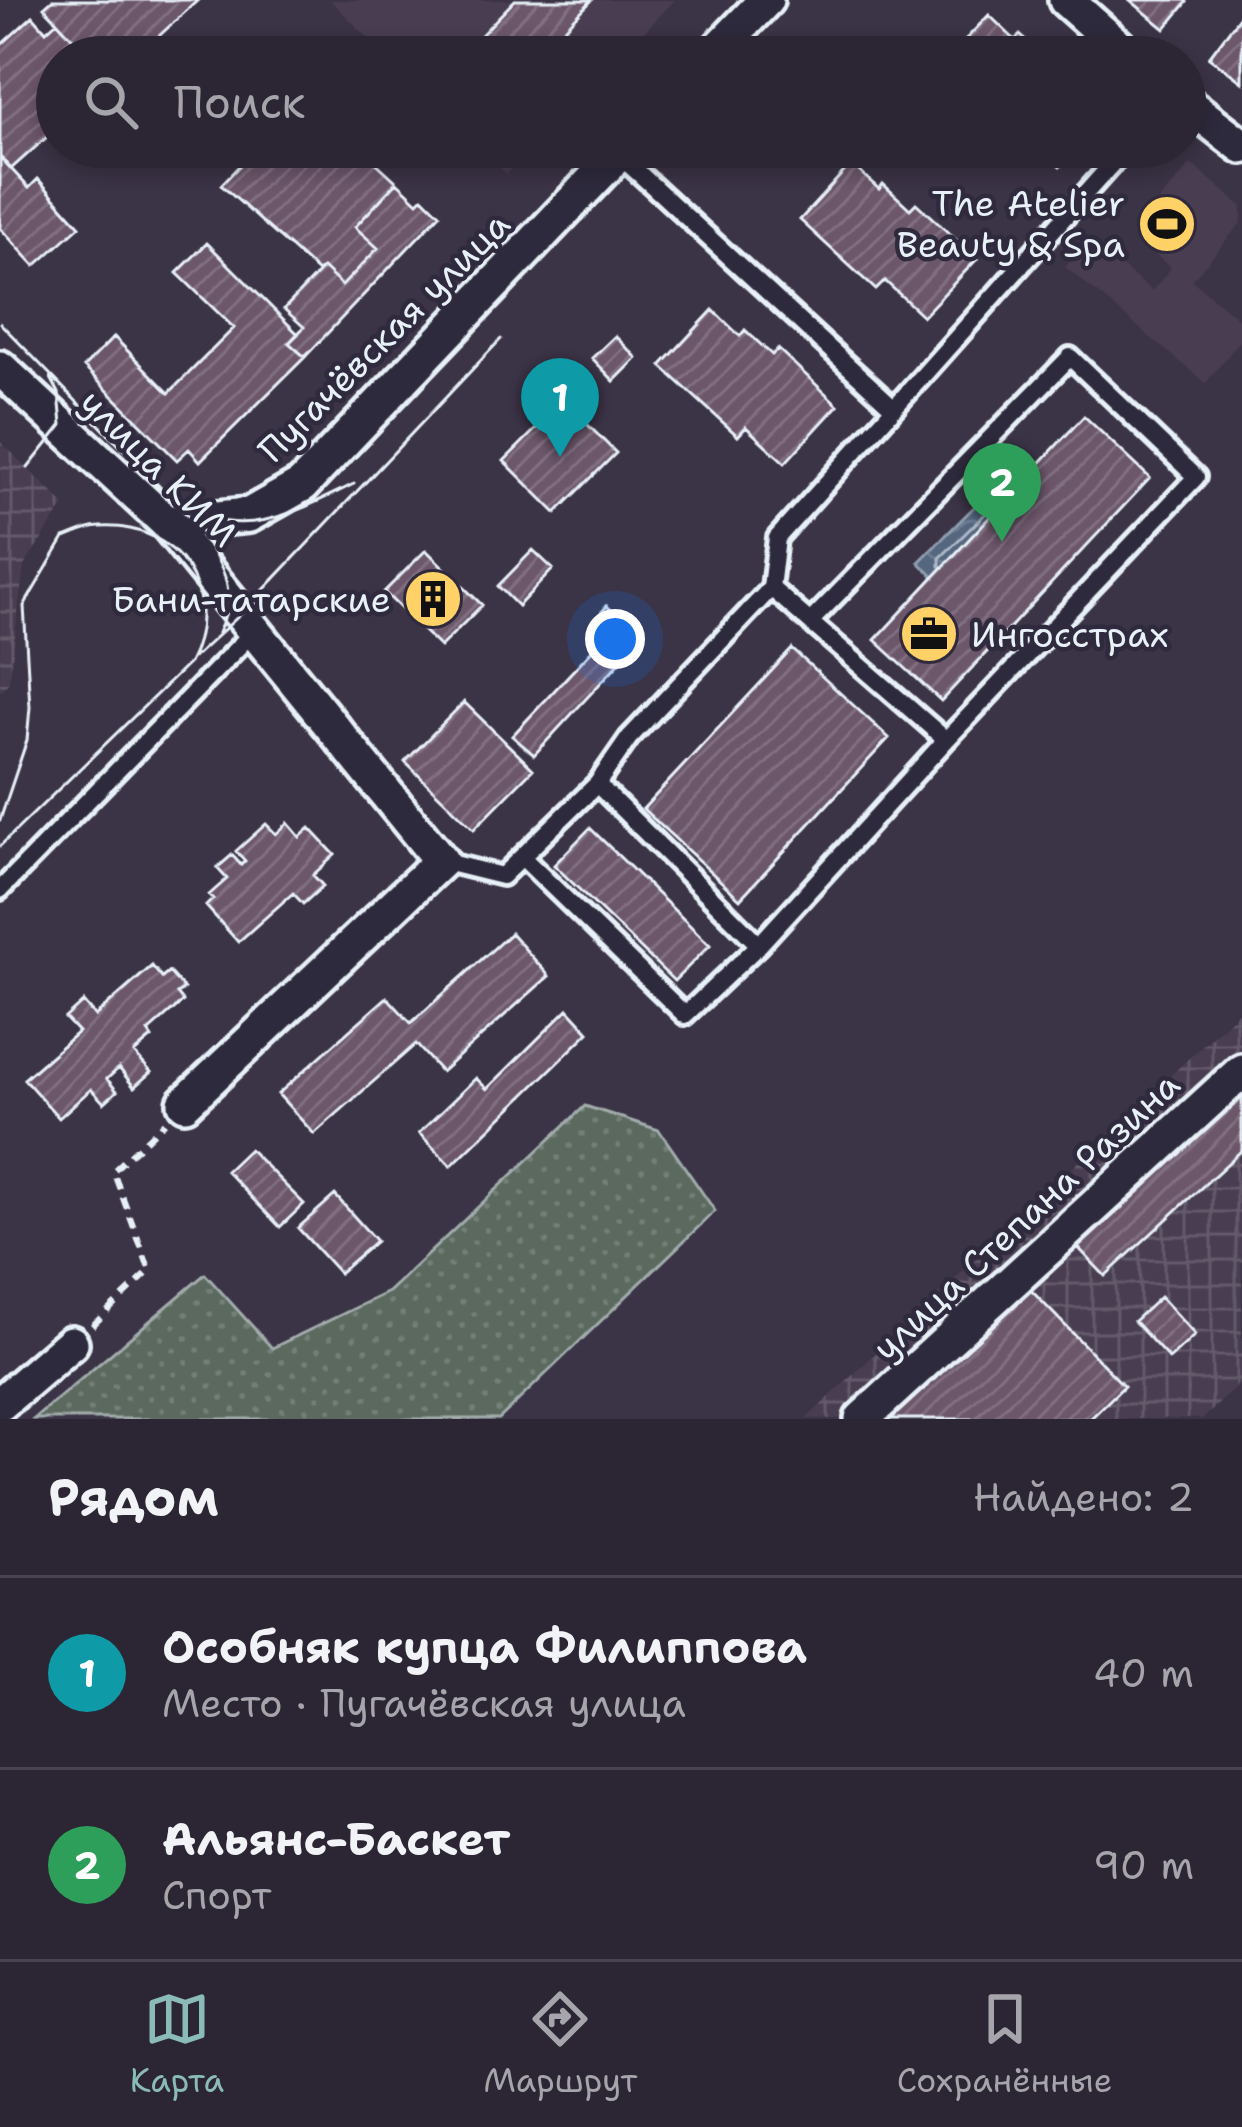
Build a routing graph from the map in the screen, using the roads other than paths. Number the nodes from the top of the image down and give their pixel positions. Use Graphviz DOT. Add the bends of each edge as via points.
graph roads {
  1 [pos="766,0"];
  2 [pos="1066,0"];
  3 [pos="731,36"];
  4 [pos="1106,36"];
  5 [pos="1206,118"];
  6 [pos="1242,146"];
  7 [pos="605,168"];
  8 [pos="639,168"];
  9 [pos="1107,168"];
  10 [pos="0,368"];
  11 [pos="894,408"];
  12 [pos="167,523"];
  13 [pos="771,588"];
  14 [pos="810,622"];
  15 [pos="256,630"];
  16 [pos="946,740"];
  17 [pos="597,784"];
  18 [pos="522,856"];
  19 [pos="441,860"];
  20 [pos="0,890"];
  21 [pos="759,945"];
  22 [pos="1242,1071"];
  23 [pos="184,1103"];
  24 [pos="71,1343"];
  25 [pos="0,1404"];
  26 [pos="862,1419"];
  1 -- 3 [label="street"];
  2 -- 4 [label="street"];
  5 -- 6 [label="street"];
  7 -- 12 [label="street, Пугачёвская улица" via="302,485 249,514"];
  8 -- 11 [label="lane"];
  9 -- 11 [label="lane"];
  10 -- 12 [label="street, улица КИМ"];
  11 -- 13 [label="lane" via="777,538"];
  12 -- 15 [label="street, улица КИМ"];
  13 -- 14 [label="lane"];
  13 -- 17 [label="lane" via="628,738"];
  14 -- 16 [label="lane"];
  14 -- 16 [label="lane" via="1070,357 1196,477"];
  15 -- 19 [label="street, улица КИМ"];
  15 -- 20 [label="lane"];
  16 -- 21 [label="lane"];
  17 -- 18 [label="lane"];
  17 -- 21 [label="lane"];
  18 -- 19 [label="lane" via="502,876"];
  18 -- 21 [label="lane" via="685,1015"];
  19 -- 23 [label="street"];
  22 -- 26 [label="street, улица Степана Разина"];
  24 -- 25 [label="street"];
}
